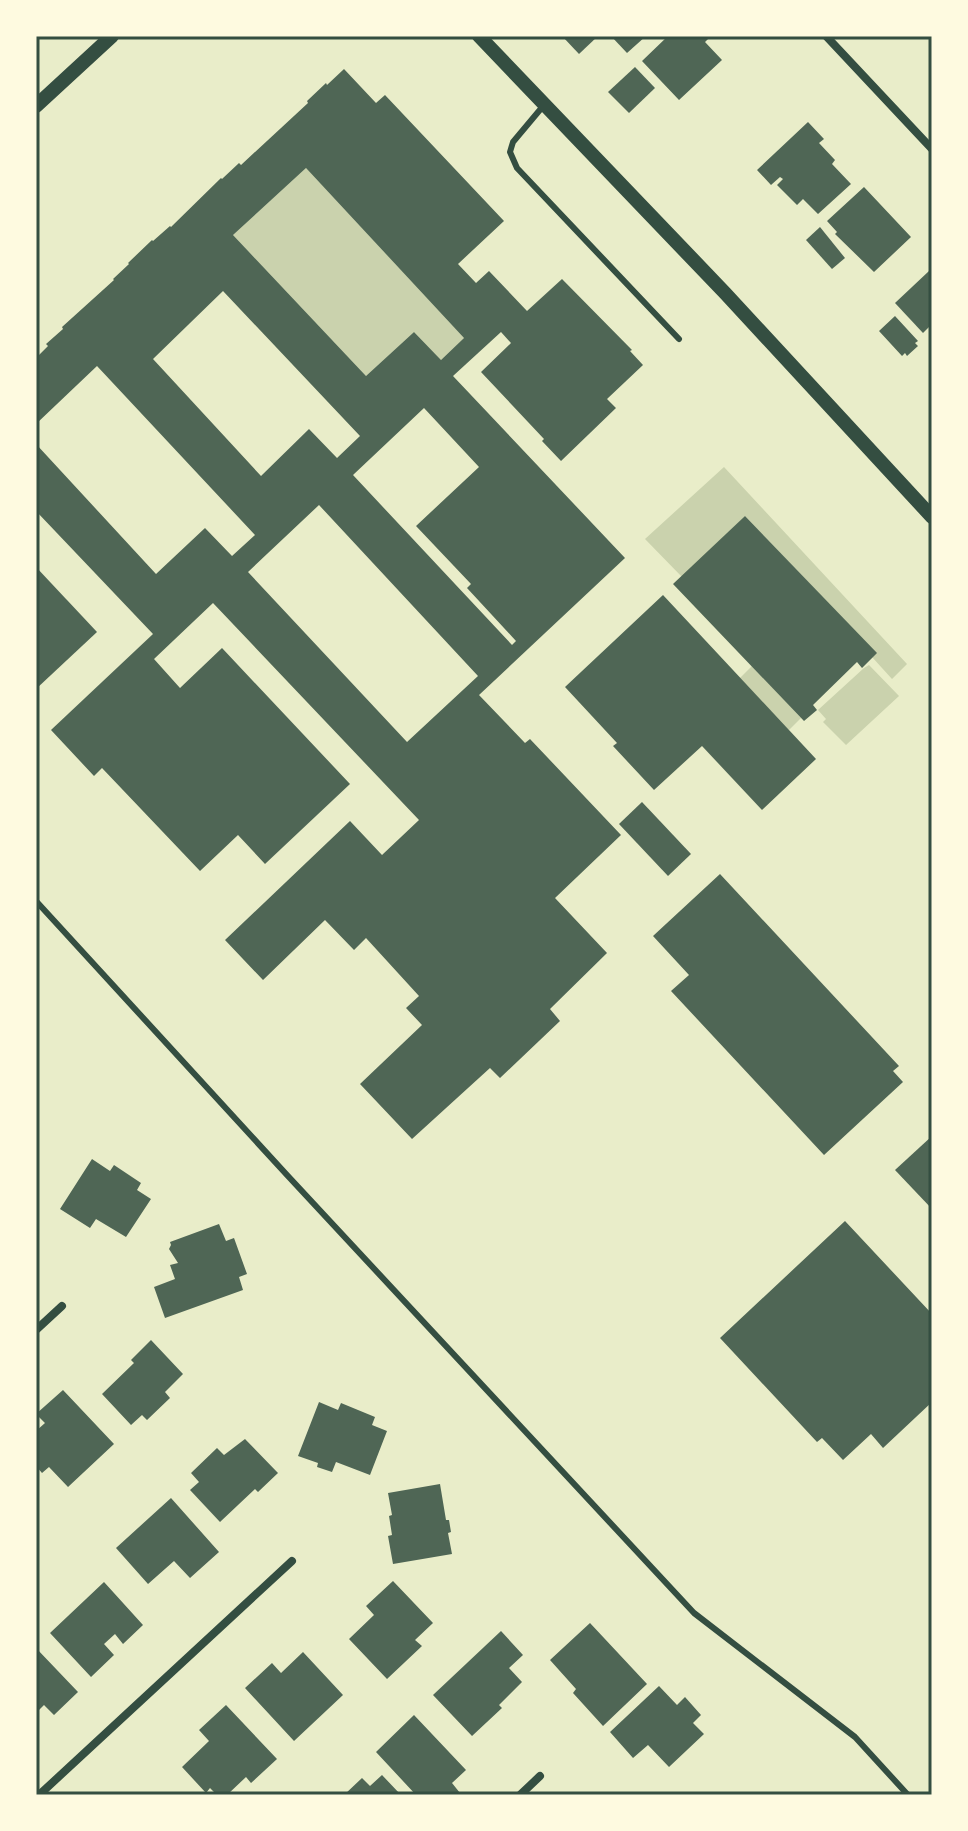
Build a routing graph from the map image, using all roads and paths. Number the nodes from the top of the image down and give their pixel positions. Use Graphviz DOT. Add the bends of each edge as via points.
graph roads {
  1 [pos="112,36"];
  2 [pos="479,36"];
  3 [pos="826,36"];
  4 [pos="544,105"];
  5 [pos="36,106"];
  6 [pos="932,149"];
  7 [pos="679,339"];
  8 [pos="932,517"];
  9 [pos="36,901"];
  10 [pos="62,1306"];
  11 [pos="36,1330"];
  12 [pos="292,1561"];
  13 [pos="540,1776"];
  14 [pos="39,1795"];
  15 [pos="520,1795"];
  16 [pos="908,1795"];
  1 -- 5 [label="street"];
  2 -- 4 [label="street"];
  3 -- 6 [label="street"];
  4 -- 7 [label="lane" via="513,142 510,152 517,168"];
  4 -- 8 [label="street"];
  9 -- 16 [label="lane" via="694,1613 855,1737"];
  10 -- 11 [label="street"];
  12 -- 14 [label="street"];
  13 -- 15 [label="street"];
}
